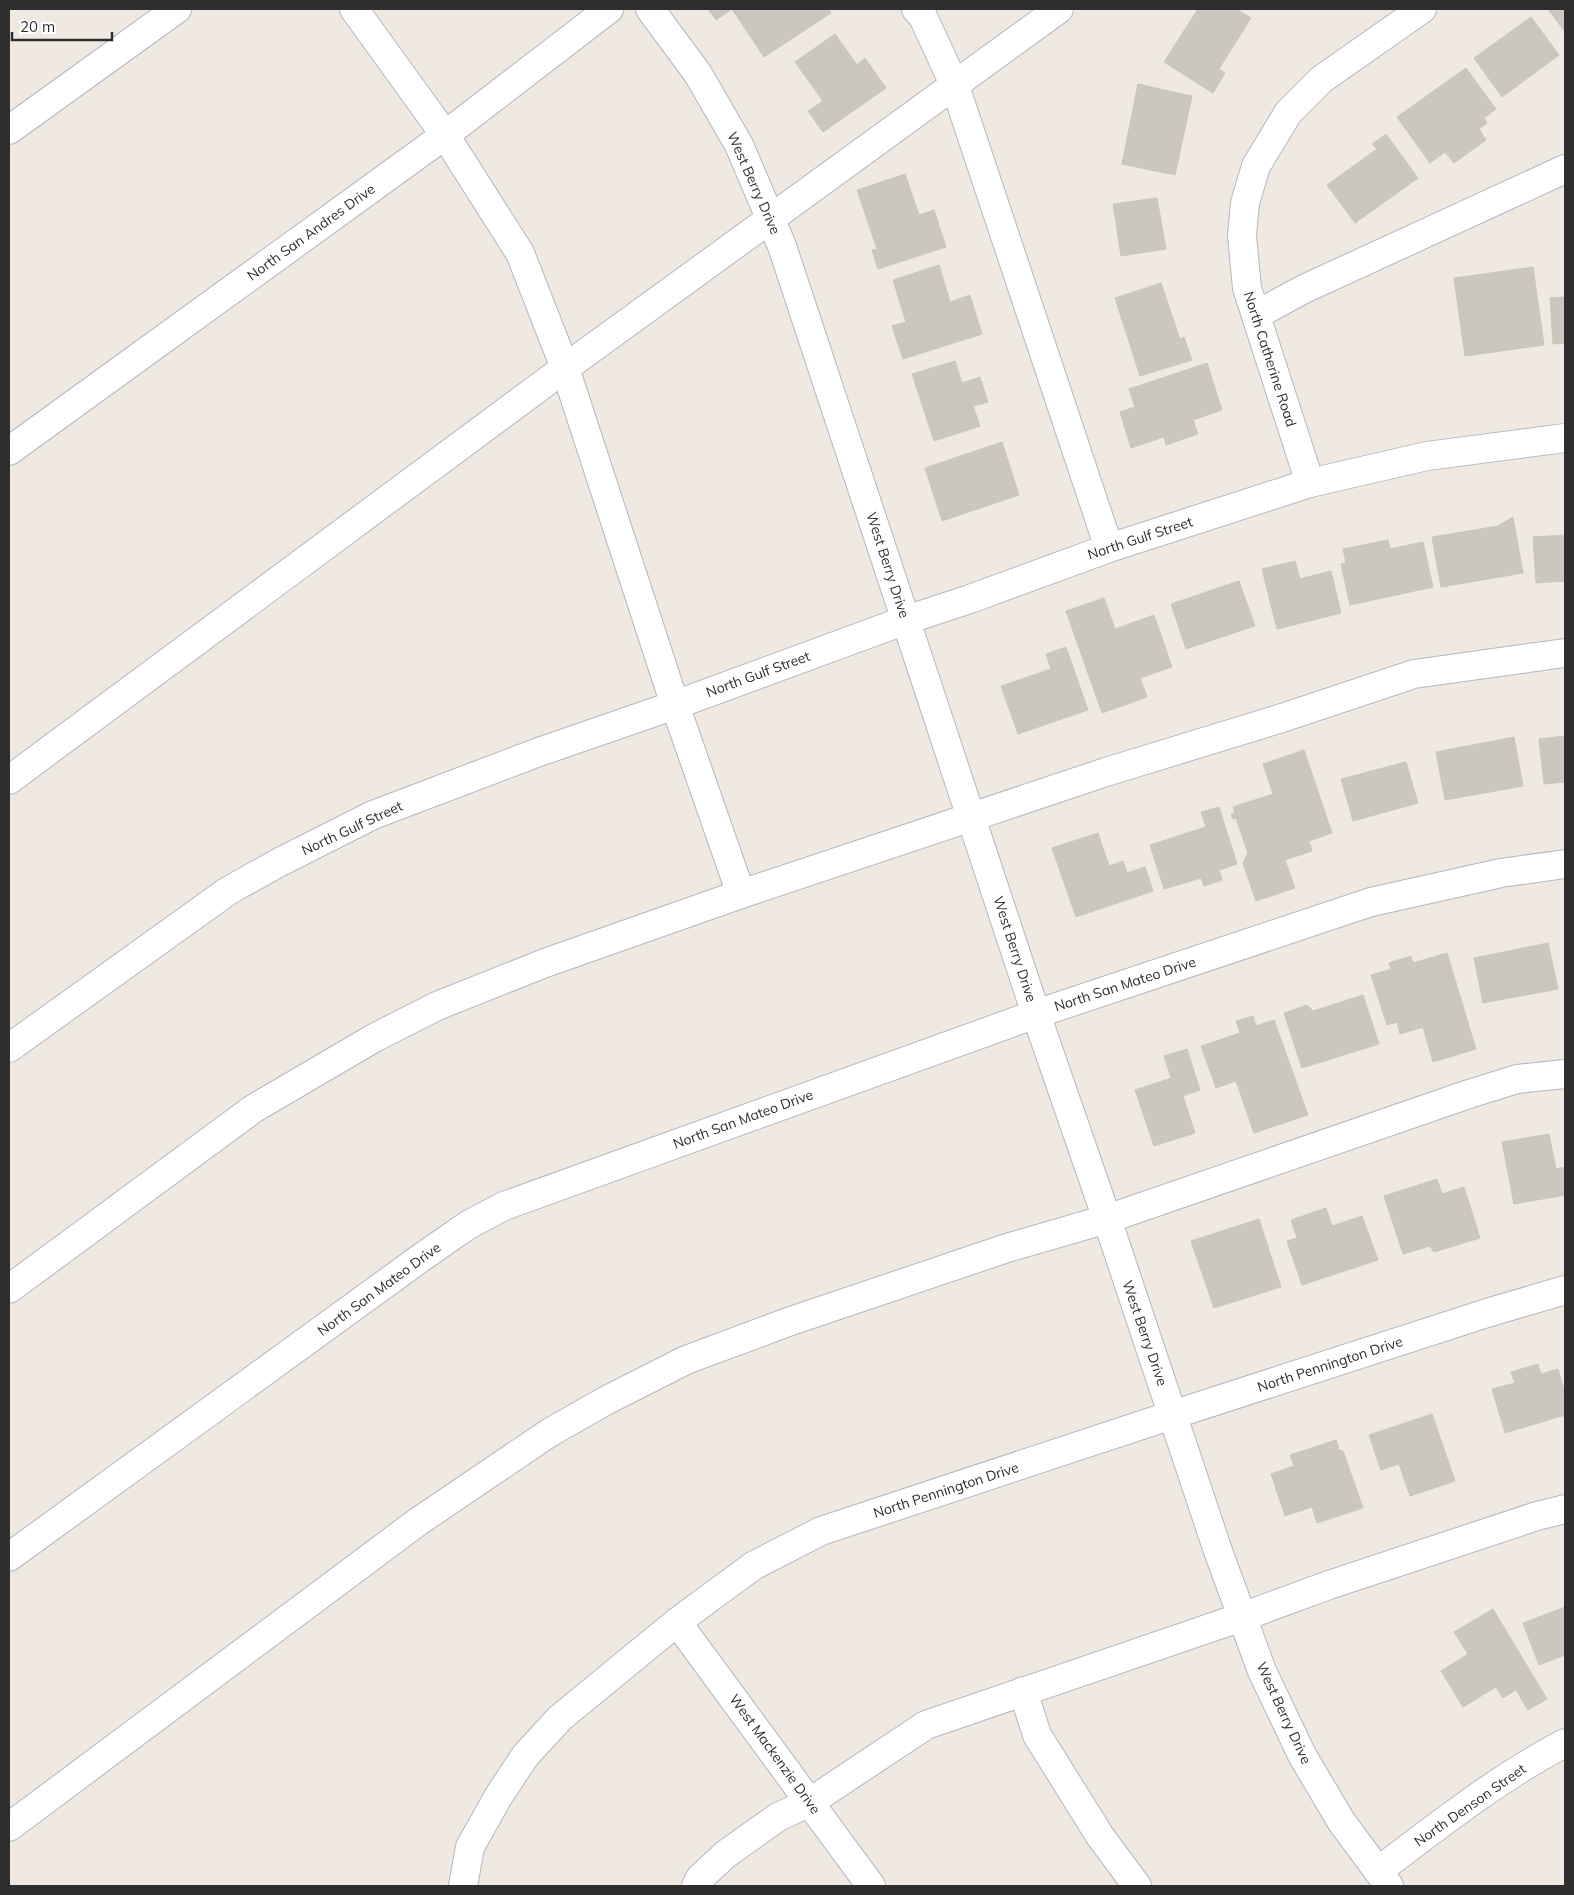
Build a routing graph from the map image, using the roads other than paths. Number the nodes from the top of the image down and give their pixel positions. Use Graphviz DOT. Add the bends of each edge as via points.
graph roads {
  1 [pos="177,9"];
  2 [pos="354,9"];
  3 [pos="609,9"];
  4 [pos="650,9"];
  5 [pos="916,9"];
  6 [pos="1059,9"];
  7 [pos="1422,9"];
  8 [pos="955,86"];
  9 [pos="9,130"];
  10 [pos="445,135"];
  11 [pos="1565,169"];
  12 [pos="770,219"];
  13 [pos="1256,315"];
  14 [pos="565,368"];
  15 [pos="1565,438"];
  16 [pos="9,451"];
  17 [pos="1310,483"];
  18 [pos="1109,548"];
  19 [pos="906,620"];
  20 [pos="1565,653"];
  21 [pos="675,705"];
  22 [pos="9,780"];
  23 [pos="972,818"];
  24 [pos="1565,864"];
  25 [pos="741,894"];
  26 [pos="1036,1014"];
  27 [pos="9,1048"];
  28 [pos="1565,1074"];
  29 [pos="1107,1219"];
  30 [pos="9,1288"];
  31 [pos="1565,1290"];
  32 [pos="1172,1415"];
  33 [pos="1565,1509"];
  34 [pos="9,1557"];
  35 [pos="1242,1617"];
  36 [pos="678,1622"];
  37 [pos="1023,1691"];
  38 [pos="1565,1743"];
  39 [pos="810,1802"];
  40 [pos="9,1827"];
  41 [pos="1384,1879"];
  42 [pos="463,1886"];
  43 [pos="696,1886"];
  44 [pos="871,1886"];
  45 [pos="1137,1886"];
  1 -- 9 [label="street"];
  2 -- 10 [label="street"];
  3 -- 10 [label="street, North San Andres Drive"];
  4 -- 12 [label="street, West Berry Drive" via="698,74 739,145"];
  5 -- 8 [label="street" via="923,17"];
  6 -- 8 [label="street"];
  7 -- 13 [label="street, North Catherine Road" via="1322,80 1288,113 1256,166 1242,235 1246,288"];
  8 -- 12 [label="street"];
  8 -- 18 [label="street"];
  10 -- 14 [label="street" via="520,253"];
  10 -- 16 [label="street, North San Andres Drive"];
  11 -- 13 [label="street" via="1304,289"];
  12 -- 14 [label="street"];
  12 -- 19 [label="street, West Berry Drive"];
  13 -- 17 [label="street, North Catherine Road"];
  14 -- 21 [label="street"];
  14 -- 22 [label="street"];
  15 -- 17 [label="street, North Gulf Street" via="1427,456"];
  17 -- 18 [label="street, North Gulf Street"];
  18 -- 19 [label="street, North Gulf Street"];
  19 -- 21 [label="street, North Gulf Street"];
  19 -- 23 [label="street, West Berry Drive"];
  20 -- 23 [label="street" via="1414,674"];
  21 -- 25 [label="street"];
  21 -- 27 [label="street, North Gulf Street" via="373,815 278,863 221,896"];
  23 -- 25 [label="street"];
  23 -- 26 [label="street, West Berry Drive"];
  24 -- 26 [label="street, North San Mateo Drive" via="1501,873 1371,902"];
  25 -- 30 [label="street" via="536,967 437,1006 374,1038 253,1110"];
  26 -- 29 [label="street, West Berry Drive"];
  26 -- 34 [label="street, North San Mateo Drive" via="504,1206 468,1225"];
  28 -- 29 [label="street" via="1517,1080 1477,1092"];
  29 -- 32 [label="street, West Berry Drive"];
  29 -- 40 [label="street" via="1007,1248 788,1322 686,1360 607,1400 548,1433 419,1520"];
  31 -- 32 [label="street, North Pennington Drive"];
  32 -- 35 [label="street, West Berry Drive"];
  32 -- 36 [label="street, North Pennington Drive" via="821,1531 753,1566"];
  33 -- 35 [label="street" via="1338,1582"];
  35 -- 37 [label="street"];
  35 -- 41 [label="street, West Berry Drive" via="1262,1671 1302,1755 1342,1821"];
  36 -- 39 [label="street, West Mackenzie Drive"];
  36 -- 42 [label="street, North Pennington Drive" via="560,1718 524,1756 470,1847"];
  37 -- 39 [label="street" via="926,1725"];
  37 -- 45 [label="street" via="1037,1735 1100,1836"];
  38 -- 41 [label="street, North Denson Street" via="1490,1787"];
  39 -- 43 [label="street" via="778,1817 726,1854 700,1878"];
  39 -- 44 [label="street, West Mackenzie Drive"];
}
